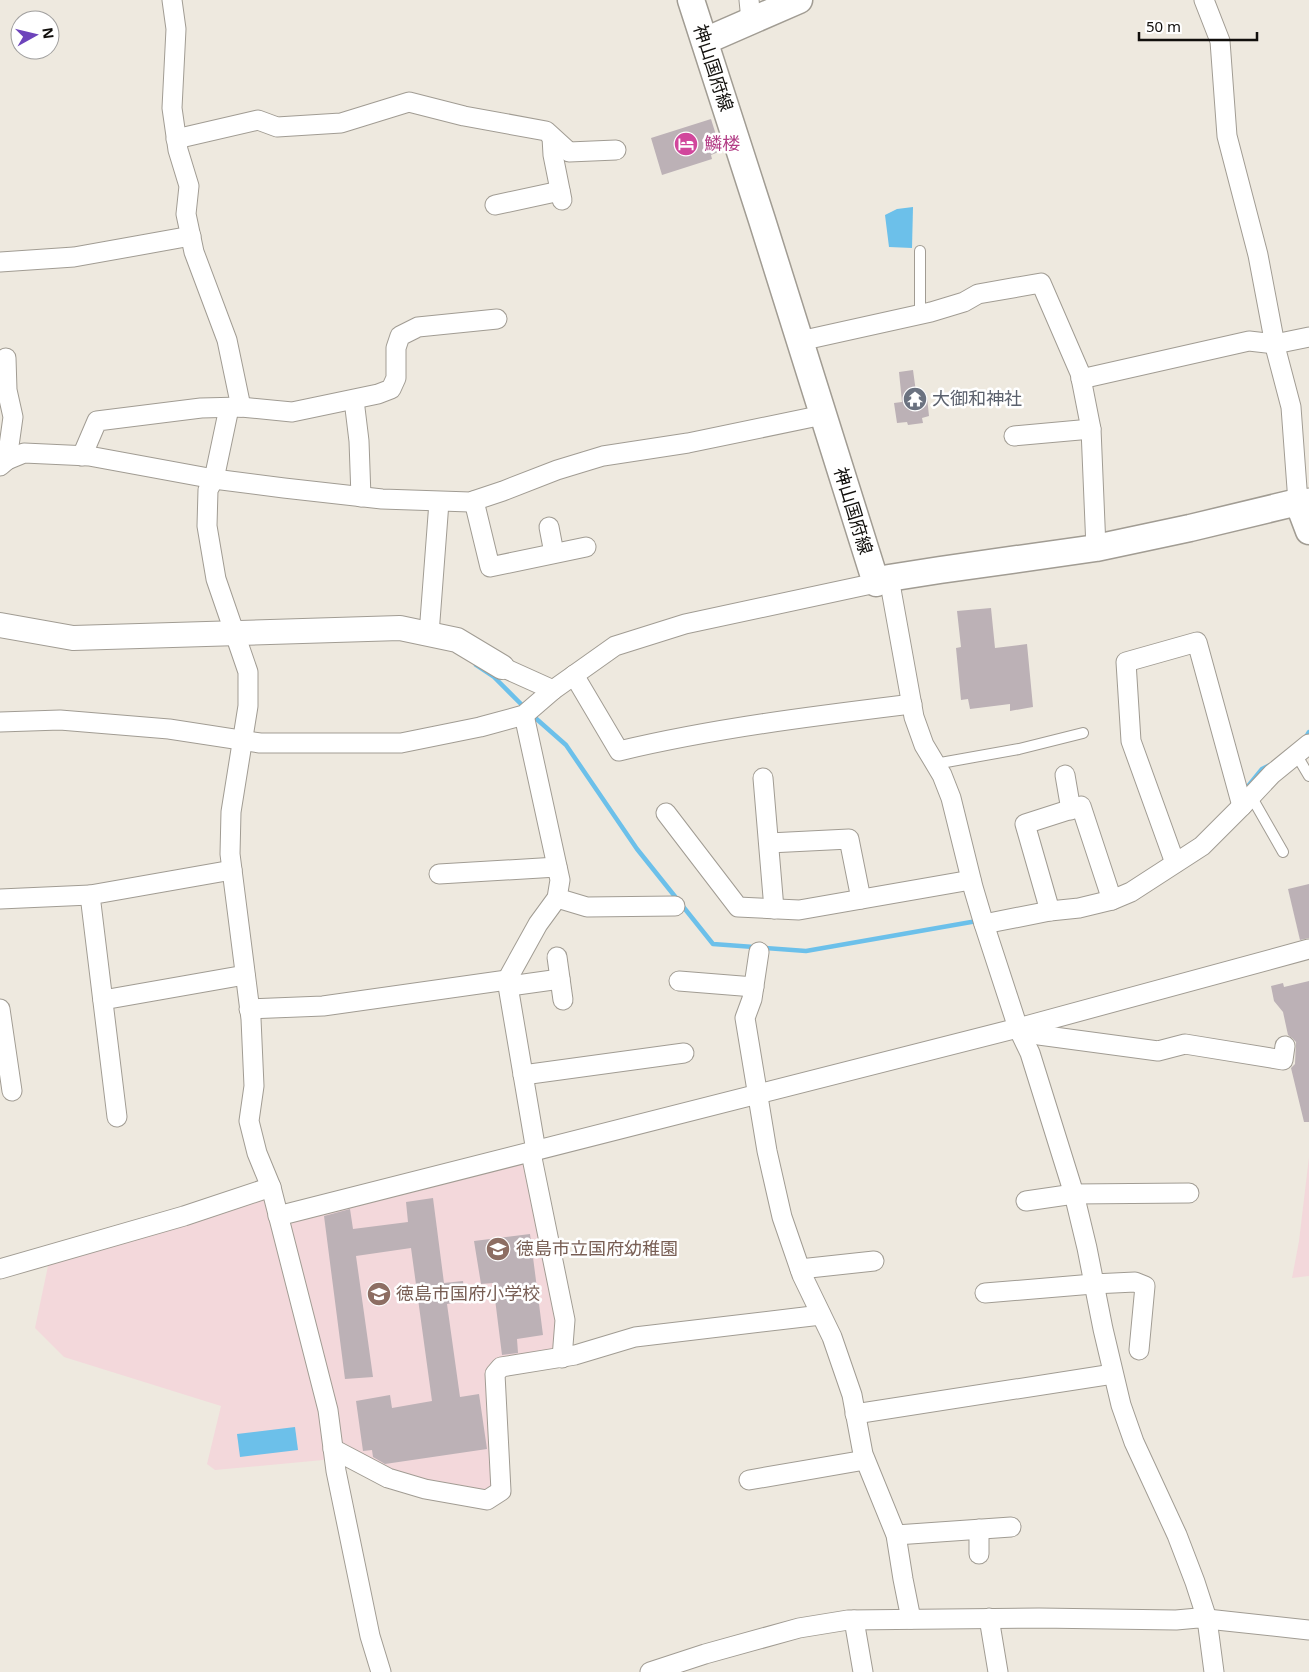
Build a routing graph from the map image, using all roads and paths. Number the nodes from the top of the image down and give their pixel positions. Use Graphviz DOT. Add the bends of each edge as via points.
graph roads {
  1 [pos="172,0"];
  2 [pos="691,0"];
  3 [pos="799,0"];
  4 [pos="1204,0"];
  5 [pos="750,10"];
  6 [pos="705,41"];
  7 [pos="552,137"];
  8 [pos="176,139"];
  9 [pos="616,150"];
  10 [pos="496,205"];
  11 [pos="191,236"];
  12 [pos="920,251"];
  13 [pos="0,262"];
  14 [pos="920,315"];
  15 [pos="497,319"];
  16 [pos="1309,337"];
  17 [pos="800,341"];
  18 [pos="1275,344"];
  19 [pos="6,358"];
  20 [pos="1081,379"];
  21 [pos="354,400"];
  22 [pos="235,407"];
  23 [pos="823,415"];
  24 [pos="1091,428"];
  25 [pos="1014,436"];
  26 [pos="82,456"];
  27 [pos="4,463"];
  28 [pos="214,479"];
  29 [pos="361,497"];
  30 [pos="1304,500"];
  31 [pos="474,501"];
  32 [pos="440,502"];
  33 [pos="549,527"];
  34 [pos="1309,531"];
  35 [pos="586,547"];
  36 [pos="1096,548"];
  37 [pos="554,554"];
  38 [pos="882,580"];
  39 [pos="0,625"];
  40 [pos="234,633"];
  41 [pos="429,634"];
  42 [pos="502,667"];
  43 [pos="574,675"];
  44 [pos="553,690"];
  45 [pos="912,704"];
  46 [pos="527,713"];
  47 [pos="0,722"];
  48 [pos="1084,733"];
  49 [pos="243,740"];
  50 [pos="1303,749"];
  51 [pos="935,764"];
  52 [pos="1065,774"];
  53 [pos="1309,776"];
  54 [pos="764,778"];
  55 [pos="1247,801"];
  56 [pos="1071,810"];
  57 [pos="666,813"];
  58 [pos="769,842"];
  59 [pos="1283,852"];
  60 [pos="1175,863"];
  61 [pos="557,868"];
  62 [pos="232,870"];
  63 [pos="439,874"];
  64 [pos="971,880"];
  65 [pos="90,895"];
  66 [pos="557,898"];
  67 [pos="0,899"];
  68 [pos="861,900"];
  69 [pos="1112,900"];
  70 [pos="675,906"];
  71 [pos="774,909"];
  72 [pos="1050,912"];
  73 [pos="984,924"];
  74 [pos="1309,949"];
  75 [pos="759,952"];
  76 [pos="557,957"];
  77 [pos="245,974"];
  78 [pos="560,979"];
  79 [pos="507,980"];
  80 [pos="679,981"];
  81 [pos="754,987"];
  82 [pos="102,1000"];
  83 [pos="563,1000"];
  84 [pos="249,1008"];
  85 [pos="0,1009"];
  86 [pos="1018,1028"];
  87 [pos="1285,1046"];
  88 [pos="684,1053"];
  89 [pos="523,1075"];
  90 [pos="12,1090"];
  91 [pos="757,1094"];
  92 [pos="117,1116"];
  93 [pos="533,1152"];
  94 [pos="271,1188"];
  95 [pos="1189,1193"];
  96 [pos="1074,1194"];
  97 [pos="1026,1201"];
  98 [pos="278,1216"];
  99 [pos="874,1261"];
  100 [pos="0,1269"];
  101 [pos="800,1269"];
  102 [pos="1093,1284"];
  103 [pos="985,1293"];
  104 [pos="821,1315"];
  105 [pos="1140,1350"];
  106 [pos="562,1358"];
  107 [pos="1114,1374"];
  108 [pos="855,1414"];
  109 [pos="333,1448"];
  110 [pos="865,1460"];
  111 [pos="749,1480"];
  112 [pos="1012,1527"];
  113 [pos="979,1529"];
  114 [pos="896,1535"];
  115 [pos="979,1554"];
  116 [pos="989,1618"];
  117 [pos="911,1619"];
  118 [pos="854,1620"];
  119 [pos="1207,1620"];
  120 [pos="1309,1630"];
  121 [pos="657,1671"];
  122 [pos="382,1672"];
  123 [pos="863,1672"];
  124 [pos="998,1672"];
  125 [pos="1214,1672"];
  1 -- 8 [label="street" via="176,29 172,108"];
  2 -- 6 [label="main road, 神山国府線"];
  3 -- 5 [label="main road"];
  4 -- 18 [label="street" via="1220,41 1227,136 1258,256"];
  5 -- 6 [label="main road"];
  6 -- 17 [label="main road, 神山国府線"];
  7 -- 8 [label="street" via="546,131 409,102 342,123 277,127 258,120"];
  7 -- 9 [label="street" via="569,152"];
  7 -- 10 [label="street" via="561,196"];
  8 -- 11 [label="street" via="189,186 186,214"];
  11 -- 13 [label="street" via="74,257"];
  11 -- 22 [label="street" via="227,340"];
  12 -- 14 [label="lane"];
  14 -- 17 [label="street"];
  14 -- 20 [label="street" via="964,302 978,294 1041,283"];
  15 -- 21 [label="street" via="418,327 400,336 396,348 396,378 391,388"];
  16 -- 18 [label="street"];
  17 -- 23 [label="main road, 神山国府線"];
  18 -- 20 [label="street" via="1249,341"];
  18 -- 30 [label="street" via="1291,407"];
  19 -- 27 [label="street" via="7,390 13,417"];
  20 -- 24 [label="street"];
  21 -- 22 [label="street" via="292,412"];
  21 -- 29 [label="street"];
  22 -- 26 [label="street" via="97,421"];
  22 -- 28 [label="street"];
  23 -- 31 [label="street" via="688,443 603,456"];
  23 -- 38 [label="main road, 神山国府線"];
  24 -- 25 [label="street"];
  24 -- 36 [label="street"];
  26 -- 27 [label="street" via="24,453"];
  26 -- 28 [label="street"];
  28 -- 29 [label="street"];
  28 -- 40 [label="street" via="208,490 207,526 216,579"];
  29 -- 32 [label="street"];
  30 -- 34 [label="main road"];
  30 -- 36 [label="main road"];
  31 -- 32 [label="street"];
  31 -- 37 [label="street" via="490,567"];
  32 -- 41 [label="street"];
  33 -- 37 [label="street"];
  35 -- 37 [label="street"];
  36 -- 38 [label="main road"];
  38 -- 43 [label="street" via="685,624 614,646"];
  38 -- 45 [label="street"];
  39 -- 40 [label="street" via="73,638"];
  40 -- 41 [label="street" via="400,628"];
  40 -- 49 [label="street" via="248,672"];
  41 -- 42 [label="street" via="457,640"];
  42 -- 44 [label="street"];
  43 -- 44 [label="street"];
  43 -- 45 [label="street" via="619,751 777,721"];
  44 -- 46 [label="street"];
  45 -- 51 [label="street" via="924,745"];
  46 -- 49 [label="street" via="480,727 401,743 260,743"];
  46 -- 61 [label="street"];
  47 -- 49 [label="street" via="60,720 169,729"];
  48 -- 51 [label="lane"];
  49 -- 62 [label="street" via="231,812"];
  50 -- 53 [label="lane"];
  50 -- 55 [label="street" via="1272,774"];
  51 -- 64 [label="street" via="951,798"];
  52 -- 56 [label="street"];
  54 -- 58 [label="street"];
  55 -- 59 [label="lane"];
  55 -- 60 [label="street" via="1202,846"];
  55 -- 60 [label="street" via="1197,642 1126,662 1131,741"];
  56 -- 69 [label="street" via="1081,806"];
  56 -- 72 [label="street" via="1025,824"];
  57 -- 71 [label="street" via="738,907"];
  58 -- 68 [label="street" via="849,839"];
  58 -- 71 [label="street"];
  60 -- 69 [label="street" via="1131,892"];
  61 -- 63 [label="street"];
  61 -- 66 [label="street" via="560,880"];
  62 -- 65 [label="street"];
  62 -- 77 [label="street"];
  64 -- 68 [label="street"];
  64 -- 73 [label="street"];
  65 -- 67 [label="street"];
  65 -- 82 [label="street"];
  66 -- 70 [label="street" via="587,907"];
  66 -- 79 [label="street" via="538,924"];
  68 -- 71 [label="street" via="799,910"];
  69 -- 72 [label="street"];
  72 -- 73 [label="street"];
  73 -- 86 [label="street"];
  74 -- 86 [label="street"];
  75 -- 81 [label="street"];
  76 -- 78 [label="street"];
  77 -- 82 [label="street"];
  77 -- 84 [label="street"];
  78 -- 79 [label="street" via="517,985"];
  78 -- 83 [label="street"];
  79 -- 84 [label="street" via="323,1006"];
  79 -- 89 [label="street"];
  80 -- 81 [label="street"];
  81 -- 91 [label="street" via="745,1018"];
  82 -- 92 [label="street"];
  84 -- 94 [label="street" via="254,1086 249,1120 257,1153"];
  85 -- 90 [label="street"];
  86 -- 87 [label="street" via="1039,1035 1158,1052 1185,1044 1283,1060"];
  86 -- 91 [label="street"];
  86 -- 96 [label="street" via="1030,1053"];
  88 -- 89 [label="street"];
  89 -- 93 [label="street"];
  91 -- 93 [label="street"];
  91 -- 101 [label="street" via="782,1217"];
  93 -- 98 [label="street"];
  93 -- 106 [label="street" via="565,1320"];
  94 -- 98 [label="street"];
  94 -- 100 [label="street"];
  95 -- 96 [label="street"];
  96 -- 97 [label="street"];
  96 -- 102 [label="street"];
  98 -- 109 [label="street" via="328,1410"];
  99 -- 101 [label="street"];
  101 -- 104 [label="street"];
  102 -- 103 [label="street"];
  102 -- 105 [label="street" via="1136,1282 1145,1286"];
  102 -- 107 [label="street"];
  104 -- 106 [label="street" via="635,1337"];
  104 -- 108 [label="street" via="832,1337"];
  106 -- 109 [label="street" via="501,1367 495,1374 501,1491 487,1500 425,1489 388,1478"];
  107 -- 108 [label="street"];
  107 -- 119 [label="street" via="1134,1442 1177,1535"];
  108 -- 110 [label="street"];
  109 -- 122 [label="street" via="368,1626"];
  110 -- 111 [label="street"];
  110 -- 114 [label="street"];
  112 -- 113 [label="street"];
  113 -- 114 [label="street"];
  113 -- 115 [label="street"];
  114 -- 117 [label="street"];
  116 -- 117 [label="street"];
  116 -- 119 [label="street"];
  116 -- 124 [label="street"];
  117 -- 118 [label="street"];
  118 -- 121 [label="street" via="799,1628"];
  118 -- 123 [label="street"];
  119 -- 120 [label="street"];
  119 -- 125 [label="street"];
}
